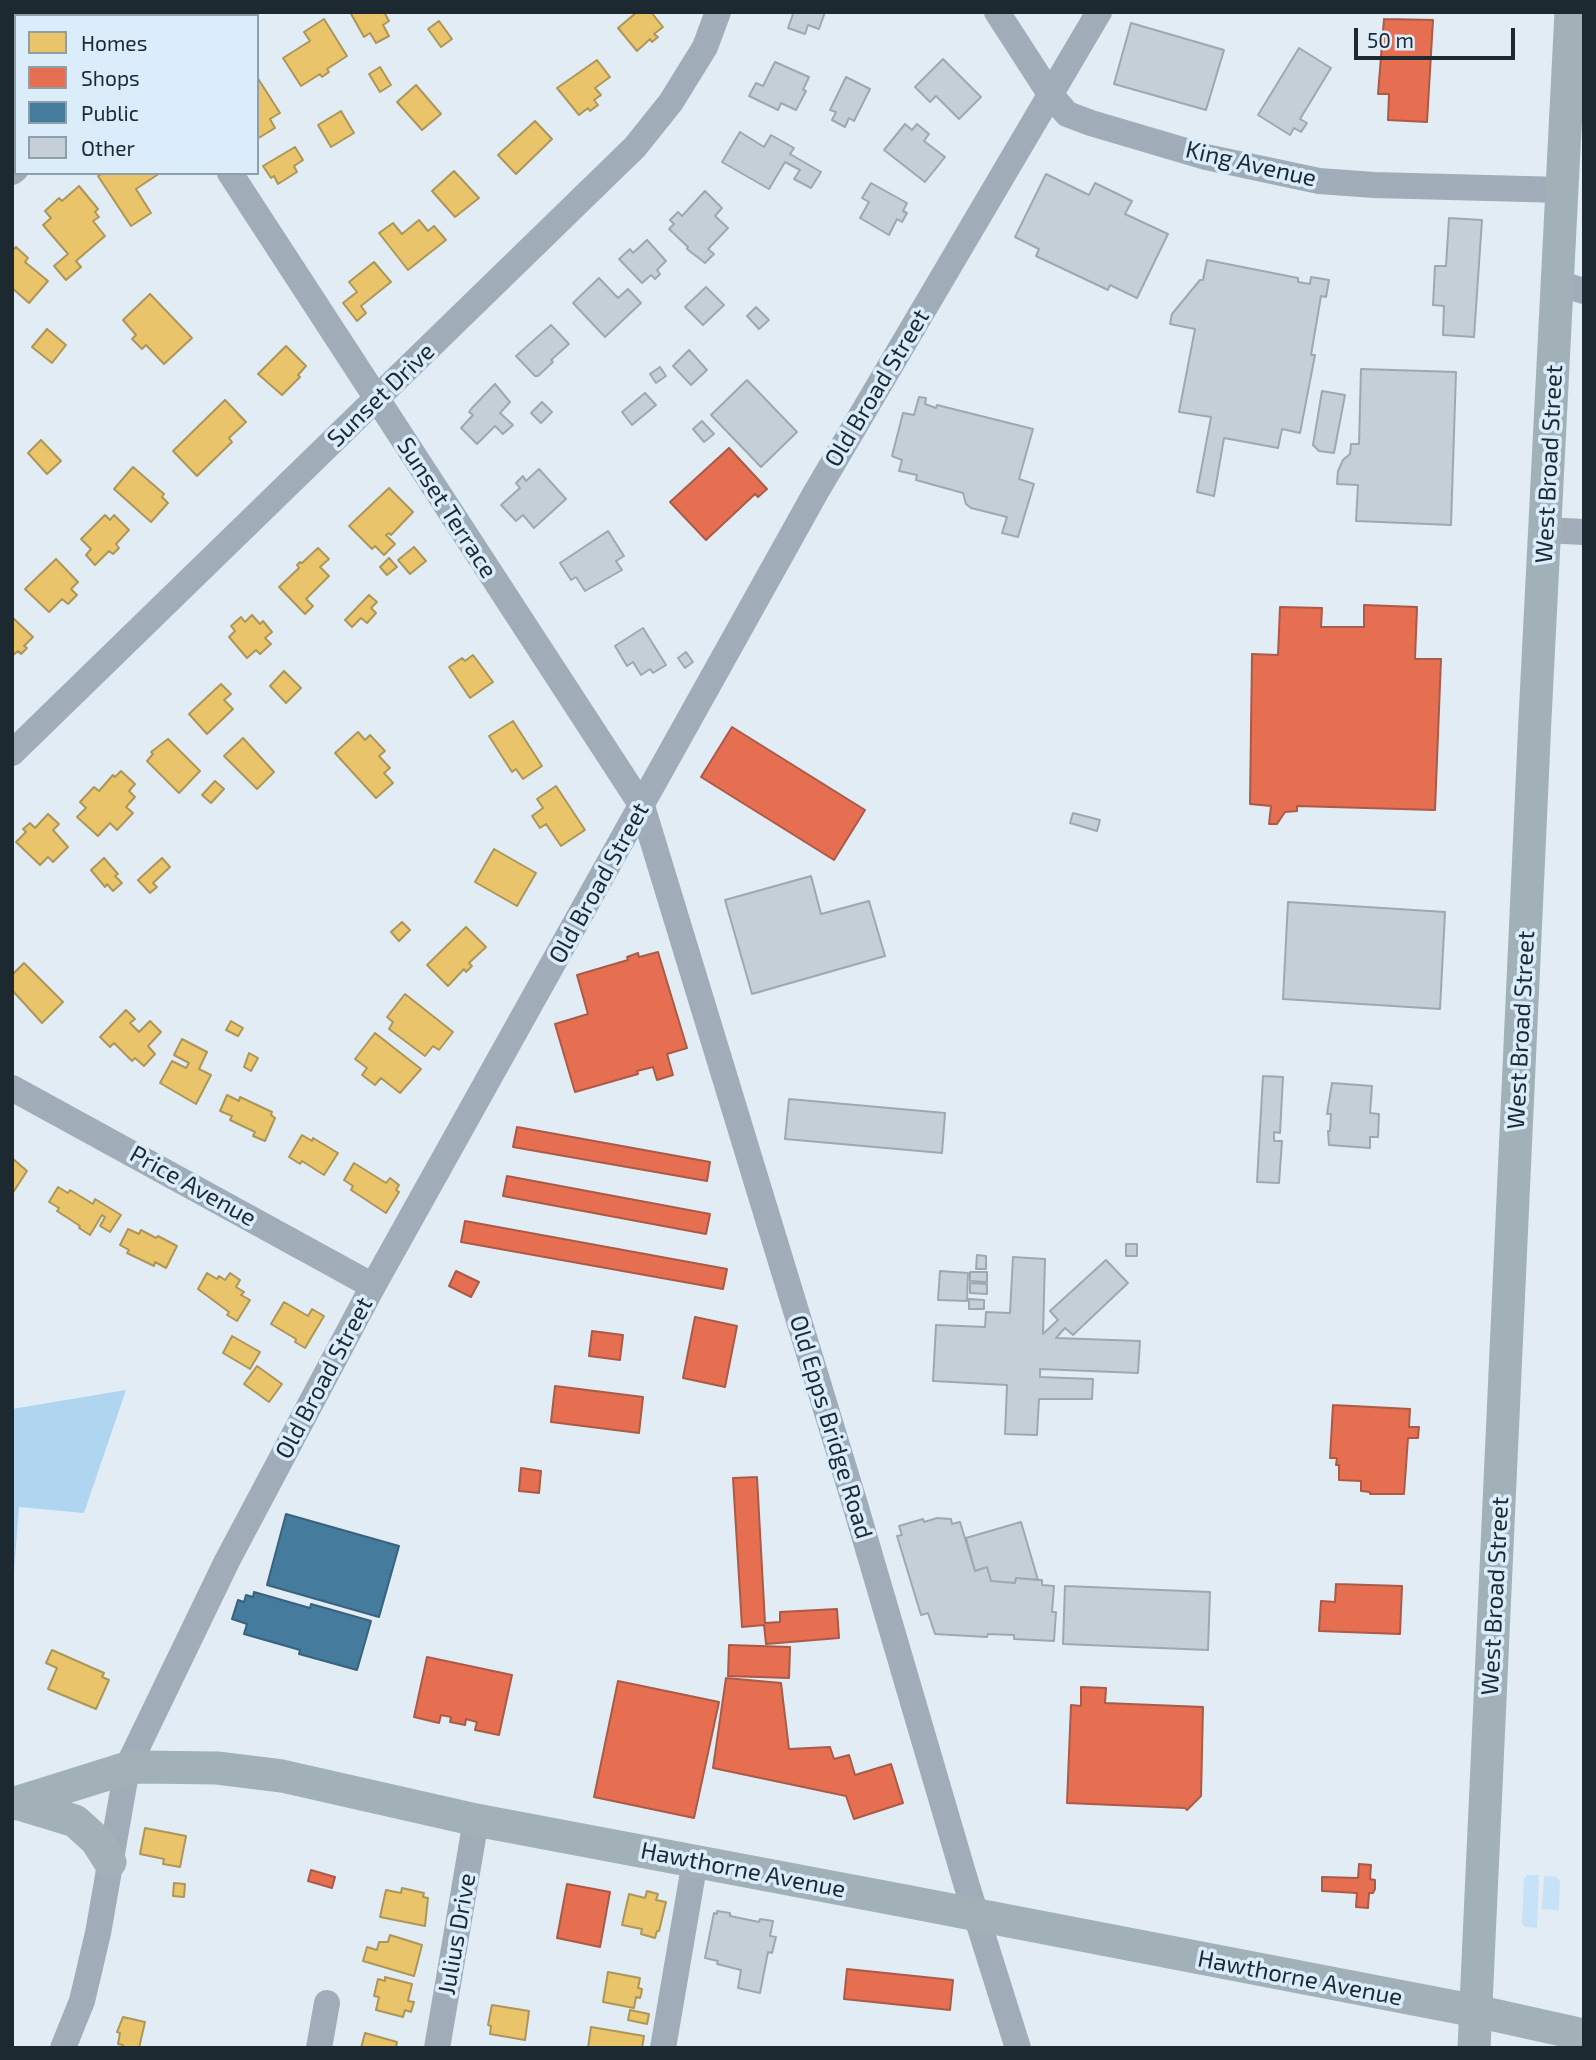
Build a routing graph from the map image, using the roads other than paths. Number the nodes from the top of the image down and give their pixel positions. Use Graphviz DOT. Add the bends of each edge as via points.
graph roads {
  1 [pos="718,12"];
  2 [pos="997,12"];
  3 [pos="1099,12"];
  4 [pos="1571,12"];
  5 [pos="1050,94"];
  6 [pos="231,175"];
  7 [pos="1563,190"];
  8 [pos="1571,287"];
  9 [pos="376,400"];
  10 [pos="1545,530"];
  11 [pos="1584,532"];
  12 [pos="12,753"];
  13 [pos="642,806"];
  14 [pos="12,1088"];
  15 [pos="373,1286"];
  16 [pos="127,1768"];
  17 [pos="14,1803"];
  18 [pos="476,1820"];
  19 [pos="695,1861"];
  20 [pos="110,1862"];
  21 [pos="977,1915"];
  22 [pos="327,2003"];
  23 [pos="1476,2011"];
  24 [pos="1584,2035"];
  25 [pos="63,2048"];
  26 [pos="319,2048"];
  27 [pos="437,2048"];
  28 [pos="663,2048"];
  29 [pos="1018,2048"];
  30 [pos="1474,2048"];
  1 -- 9 [label="street, Sunset Drive" via="705,47 671,102 635,147"];
  2 -- 5 [label="street, King Avenue"];
  3 -- 5 [label="street, Old Broad Street"];
  4 -- 7 [label="main road, West Broad Street"];
  5 -- 7 [label="street, King Avenue" via="1067,114 1267,172 1374,185"];
  5 -- 13 [label="street, Old Broad Street" via="843,446"];
  6 -- 9 [label="street, Sunset Terrace"];
  7 -- 8 [label="main road, West Broad Street"];
  8 -- 10 [label="main road, West Broad Street"];
  9 -- 12 [label="street, Sunset Drive"];
  9 -- 13 [label="street, Sunset Terrace"];
  10 -- 11 [label="street"];
  10 -- 23 [label="main road, West Broad Street"];
  13 -- 15 [label="street, Old Broad Street"];
  13 -- 21 [label="street, Old Epps Bridge Road"];
  14 -- 15 [label="street, Price Avenue"];
  15 -- 16 [label="street, Old Broad Street" via="200,1614"];
  16 -- 17 [label="main road, Hawthorne Avenue"];
  16 -- 18 [label="main road, Hawthorne Avenue" via="195,1767 282,1776"];
  16 -- 20 [label="street, Old Broad Street"];
  17 -- 20 [label="main road" via="70,1818 96,1840"];
  18 -- 19 [label="main road, Hawthorne Avenue"];
  18 -- 27 [label="street, Julius Drive"];
  19 -- 21 [label="main road, Hawthorne Avenue"];
  19 -- 28 [label="street"];
  20 -- 25 [label="street, Old Broad Street" via="82,2001"];
  21 -- 23 [label="main road, Hawthorne Avenue"];
  21 -- 29 [label="street, Old Epps Bridge Road"];
  22 -- 26 [label="street"];
  23 -- 24 [label="main road, Hawthorne Avenue"];
  23 -- 30 [label="main road, West Broad Street"];
}
